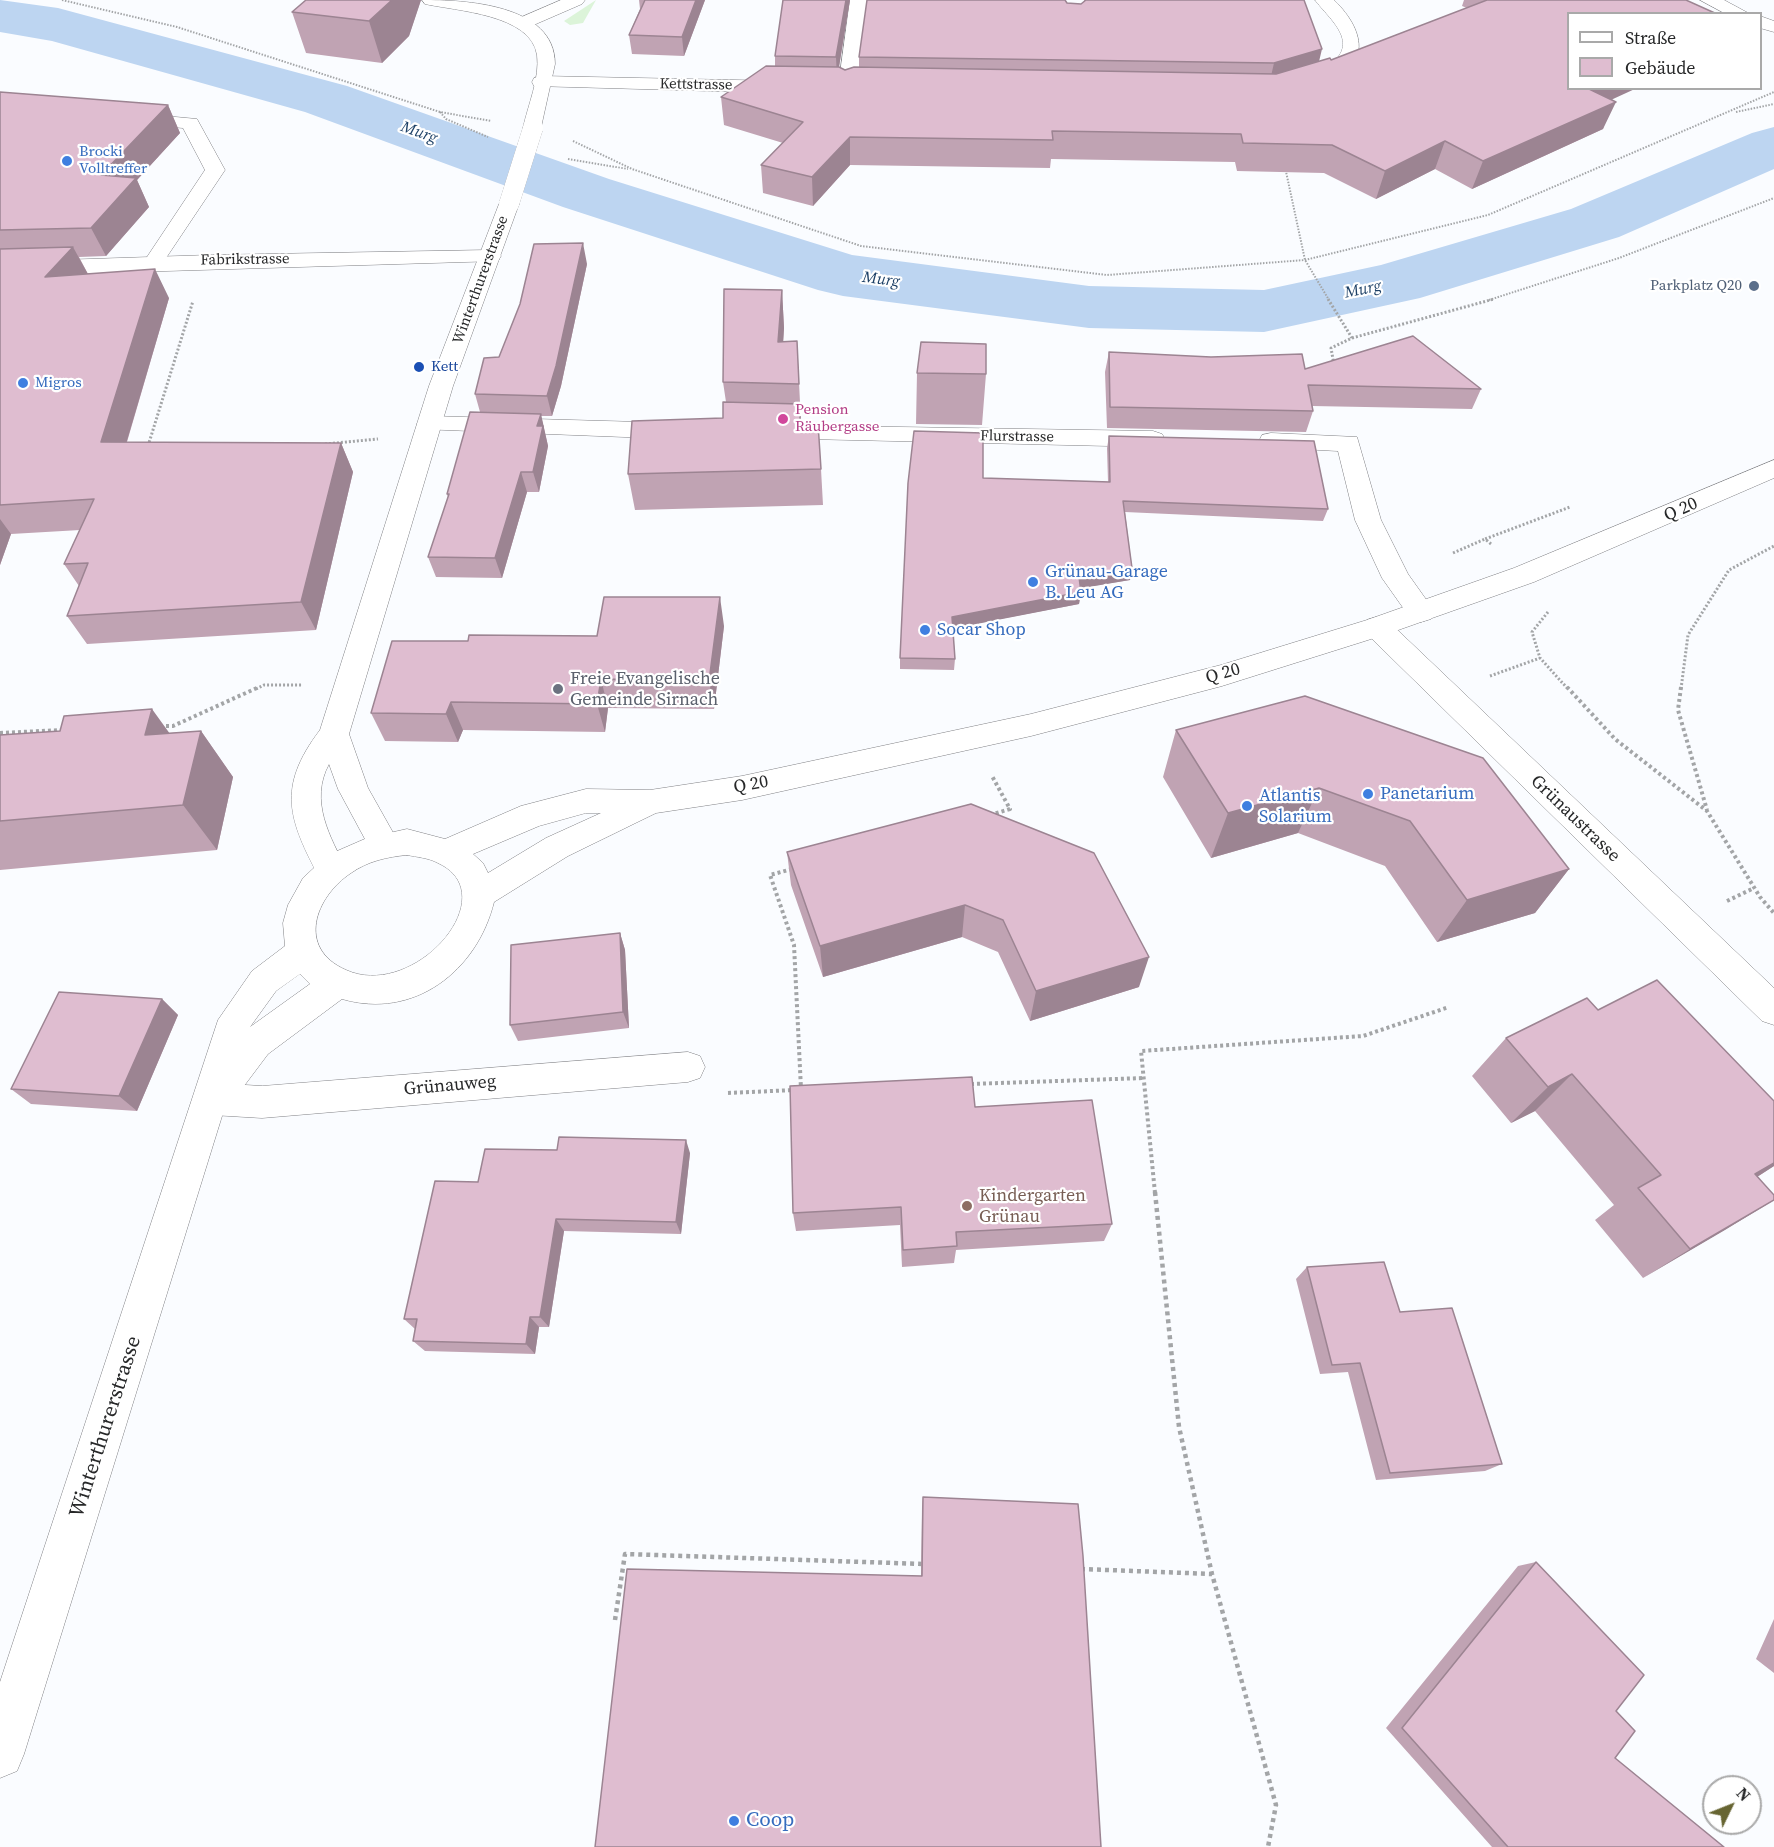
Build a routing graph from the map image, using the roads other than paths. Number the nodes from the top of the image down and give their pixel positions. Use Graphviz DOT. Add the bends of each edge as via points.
graph roads {
  1 [pos="432,0"];
  2 [pos="576,0"];
  3 [pos="859,0"];
  4 [pos="1324,0"];
  5 [pos="1709,0"];
  6 [pos="1737,12"];
  7 [pos="523,23"];
  8 [pos="541,82"];
  9 [pos="1297,87"];
  10 [pos="800,88"];
  11 [pos="823,88"];
  12 [pos="847,89"];
  13 [pos="870,89"];
  14 [pos="119,118"];
  15 [pos="490,256"];
  16 [pos="153,263"];
  17 [pos="0,268"];
  18 [pos="429,424"];
  19 [pos="701,432"];
  20 [pos="748,432"];
  21 [pos="1180,440"];
  22 [pos="1252,441"];
  23 [pos="1774,468"];
  24 [pos="1421,612"];
  25 [pos="1377,627"];
  26 [pos="334,734"];
  27 [pos="650,802"];
  28 [pos="384,845"];
  29 [pos="448,851"];
  30 [pos="331,870"];
  31 [pos="479,895"];
  32 [pos="302,953"];
  33 [pos="336,984"];
  34 [pos="1774,1010"];
  35 [pos="688,1067"];
  36 [pos="212,1099"];
  37 [pos="1,1748"];
  1 -- 7 [label="street"];
  2 -- 7 [label="street"];
  3 -- 12 [label="street"];
  4 -- 9 [label="street" via="1343,16 1352,39 1350,56 1324,77"];
  5 -- 6 [label="street"];
  7 -- 8 [label="street, Winterthurerstrasse" via="544,48"];
  8 -- 10 [label="street, Kettstrasse"];
  8 -- 15 [label="street, Winterthurerstrasse, bridge" via="533,128"];
  11 -- 12 [label="street"];
  12 -- 13 [label="street"];
  14 -- 16 [label="lane" via="190,123 215,170"];
  15 -- 16 [label="street, Fabrikstrasse"];
  15 -- 18 [label="street, Winterthurerstrasse"];
  16 -- 17 [label="street, Fabrikstrasse"];
  18 -- 19 [label="street"];
  18 -- 26 [label="street, Winterthurerstrasse"];
  20 -- 21 [label="street, Flurstrasse"];
  22 -- 24 [label="street" via="1348,443 1368,520 1396,578"];
  23 -- 24 [label="street, Q 20" via="1524,575"];
  24 -- 25 [label="street, Q 20"];
  25 -- 27 [label="street, Q 20" via="1222,675 1031,725 742,788"];
  25 -- 34 [label="street, Grünaustrasse"];
  26 -- 28 [label="street" via="353,789"];
  26 -- 30 [label="street, Winterthurerstrasse" via="317,754 306,783 304,806 316,844"];
  27 -- 29 [label="street, Q 20" via="586,801 532,815"];
  27 -- 31 [label="street, Q 20" via="557,847"];
  28 -- 29 [label="street" via="429,844"];
  28 -- 30 [label="street" via="356,854"];
  29 -- 31 [label="street" via="464,862"];
  30 -- 32 [label="street" via="302,910 298,932"];
  31 -- 33 [label="street" via="477,918 465,941 421,978 392,988 362,990"];
  32 -- 33 [label="street" via="322,976"];
  32 -- 36 [label="street, Winterthurerstrasse" via="264,981 235,1020"];
  33 -- 36 [label="street, Winterthurerstrasse" via="256,1043"];
  35 -- 36 [label="lane, Grünauweg" via="262,1102"];
  36 -- 37 [label="street, Winterthurerstrasse"];
}
